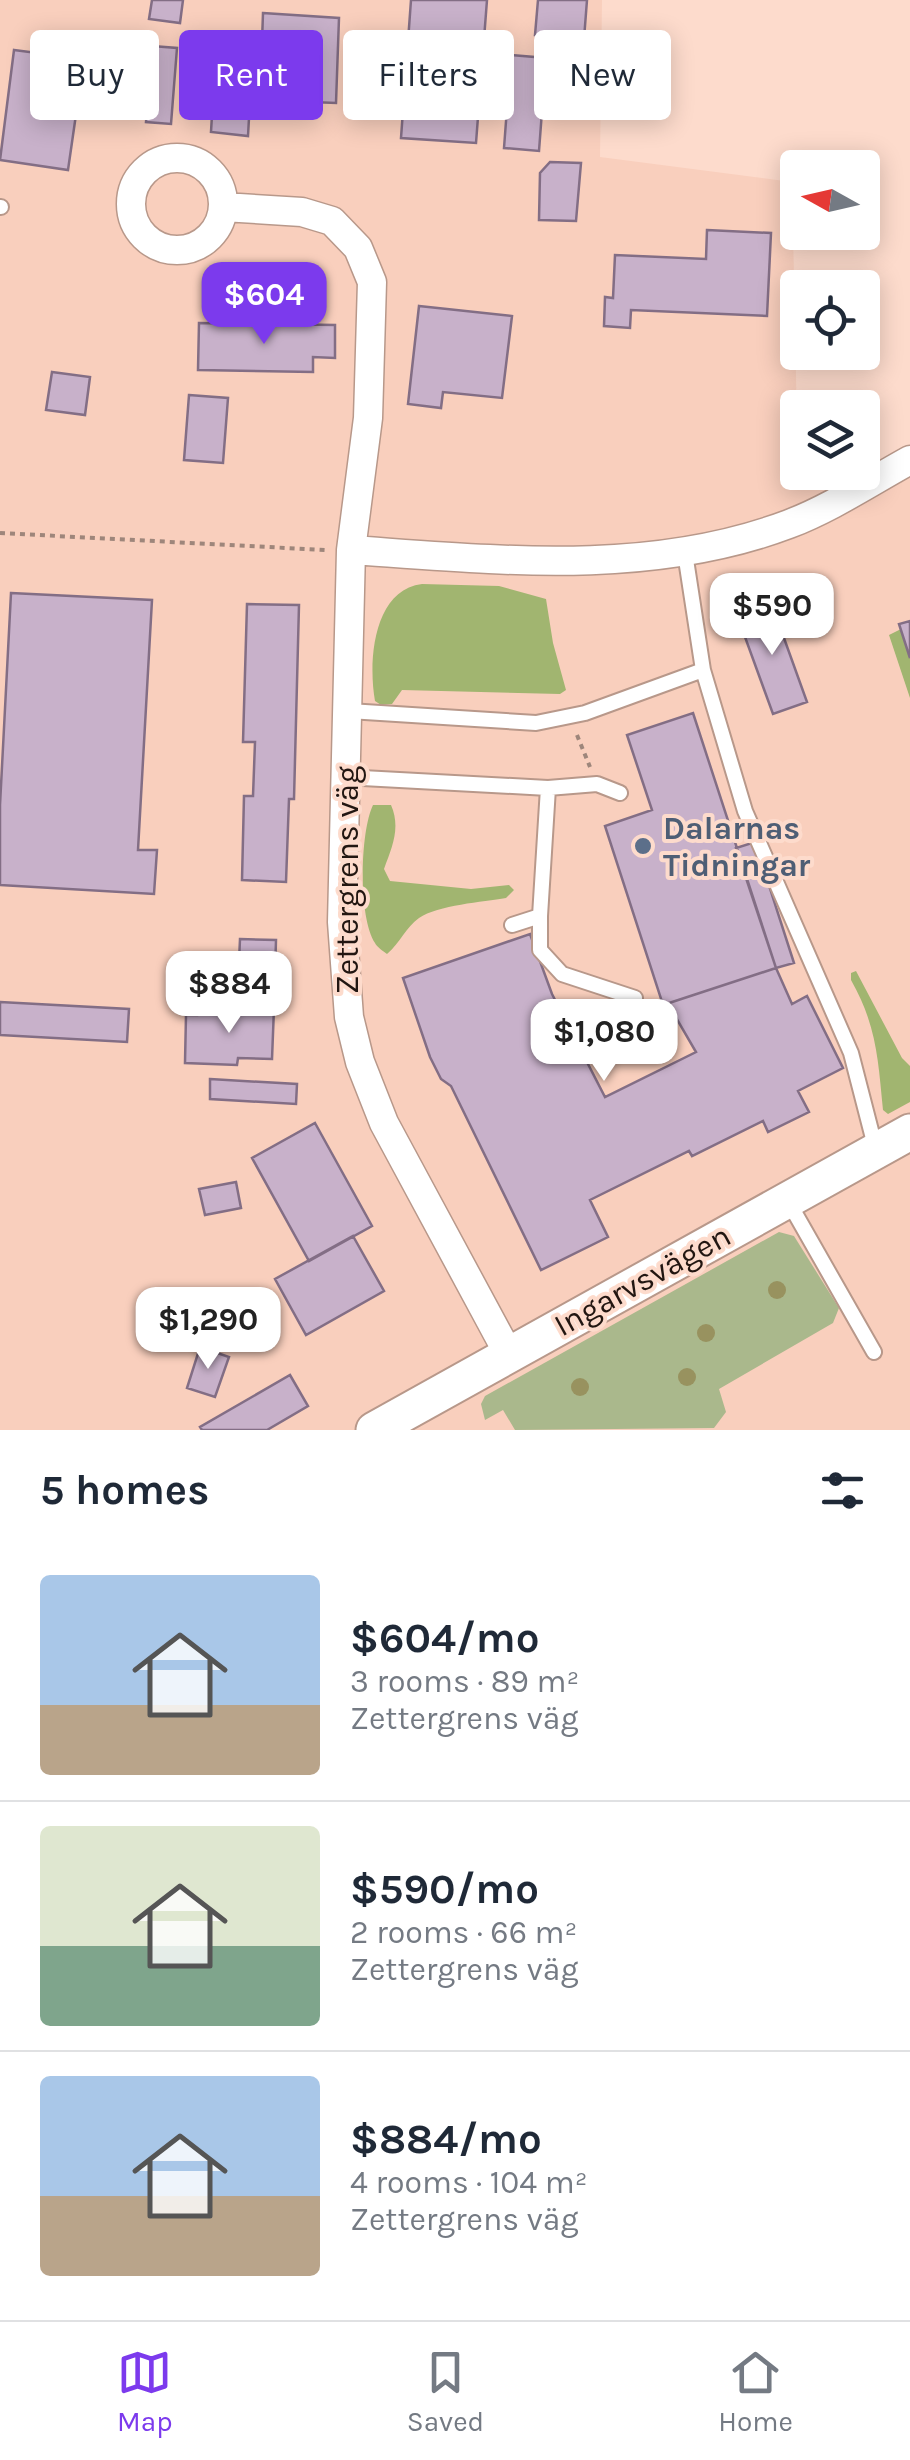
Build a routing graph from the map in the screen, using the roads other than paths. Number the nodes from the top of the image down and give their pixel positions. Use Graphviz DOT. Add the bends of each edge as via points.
graph roads {
  1 [pos="223,206"];
  2 [pos="910,460"];
  3 [pos="351,550"];
  4 [pos="685,553"];
  5 [pos="704,670"];
  6 [pos="350,711"];
  7 [pos="344,777"];
  8 [pos="548,788"];
  9 [pos="620,793"];
  10 [pos="540,916"];
  11 [pos="512,925"];
  12 [pos="635,998"];
  13 [pos="910,1132"];
  14 [pos="876,1151"];
  15 [pos="788,1200"];
  16 [pos="874,1352"];
  17 [pos="508,1353"];
  18 [pos="374,1430"];
  1 -- 3 [label="street, Zettergrens väg" via="332,221 367,268 374,300 368,418"];
  2 -- 4 [label="street" via="786,525"];
  3 -- 4 [label="street" via="501,561"];
  3 -- 6 [label="street, Zettergrens väg"];
  4 -- 5 [label="lane"];
  5 -- 6 [label="lane" via="536,723"];
  5 -- 14 [label="lane" via="745,811 850,1053"];
  6 -- 7 [label="street, Zettergrens väg"];
  7 -- 8 [label="lane"];
  7 -- 17 [label="street, Zettergrens väg" via="344,976 360,1062 392,1138"];
  8 -- 9 [label="lane" via="597,784"];
  8 -- 10 [label="lane"];
  10 -- 11 [label="lane"];
  10 -- 12 [label="lane" via="540,950 562,974"];
  13 -- 14 [label="street, Ingarvsvägen"];
  14 -- 15 [label="street, Ingarvsvägen"];
  15 -- 16 [label="lane"];
  15 -- 17 [label="street, Ingarvsvägen"];
  17 -- 18 [label="street, Ingarvsvägen"];
}
